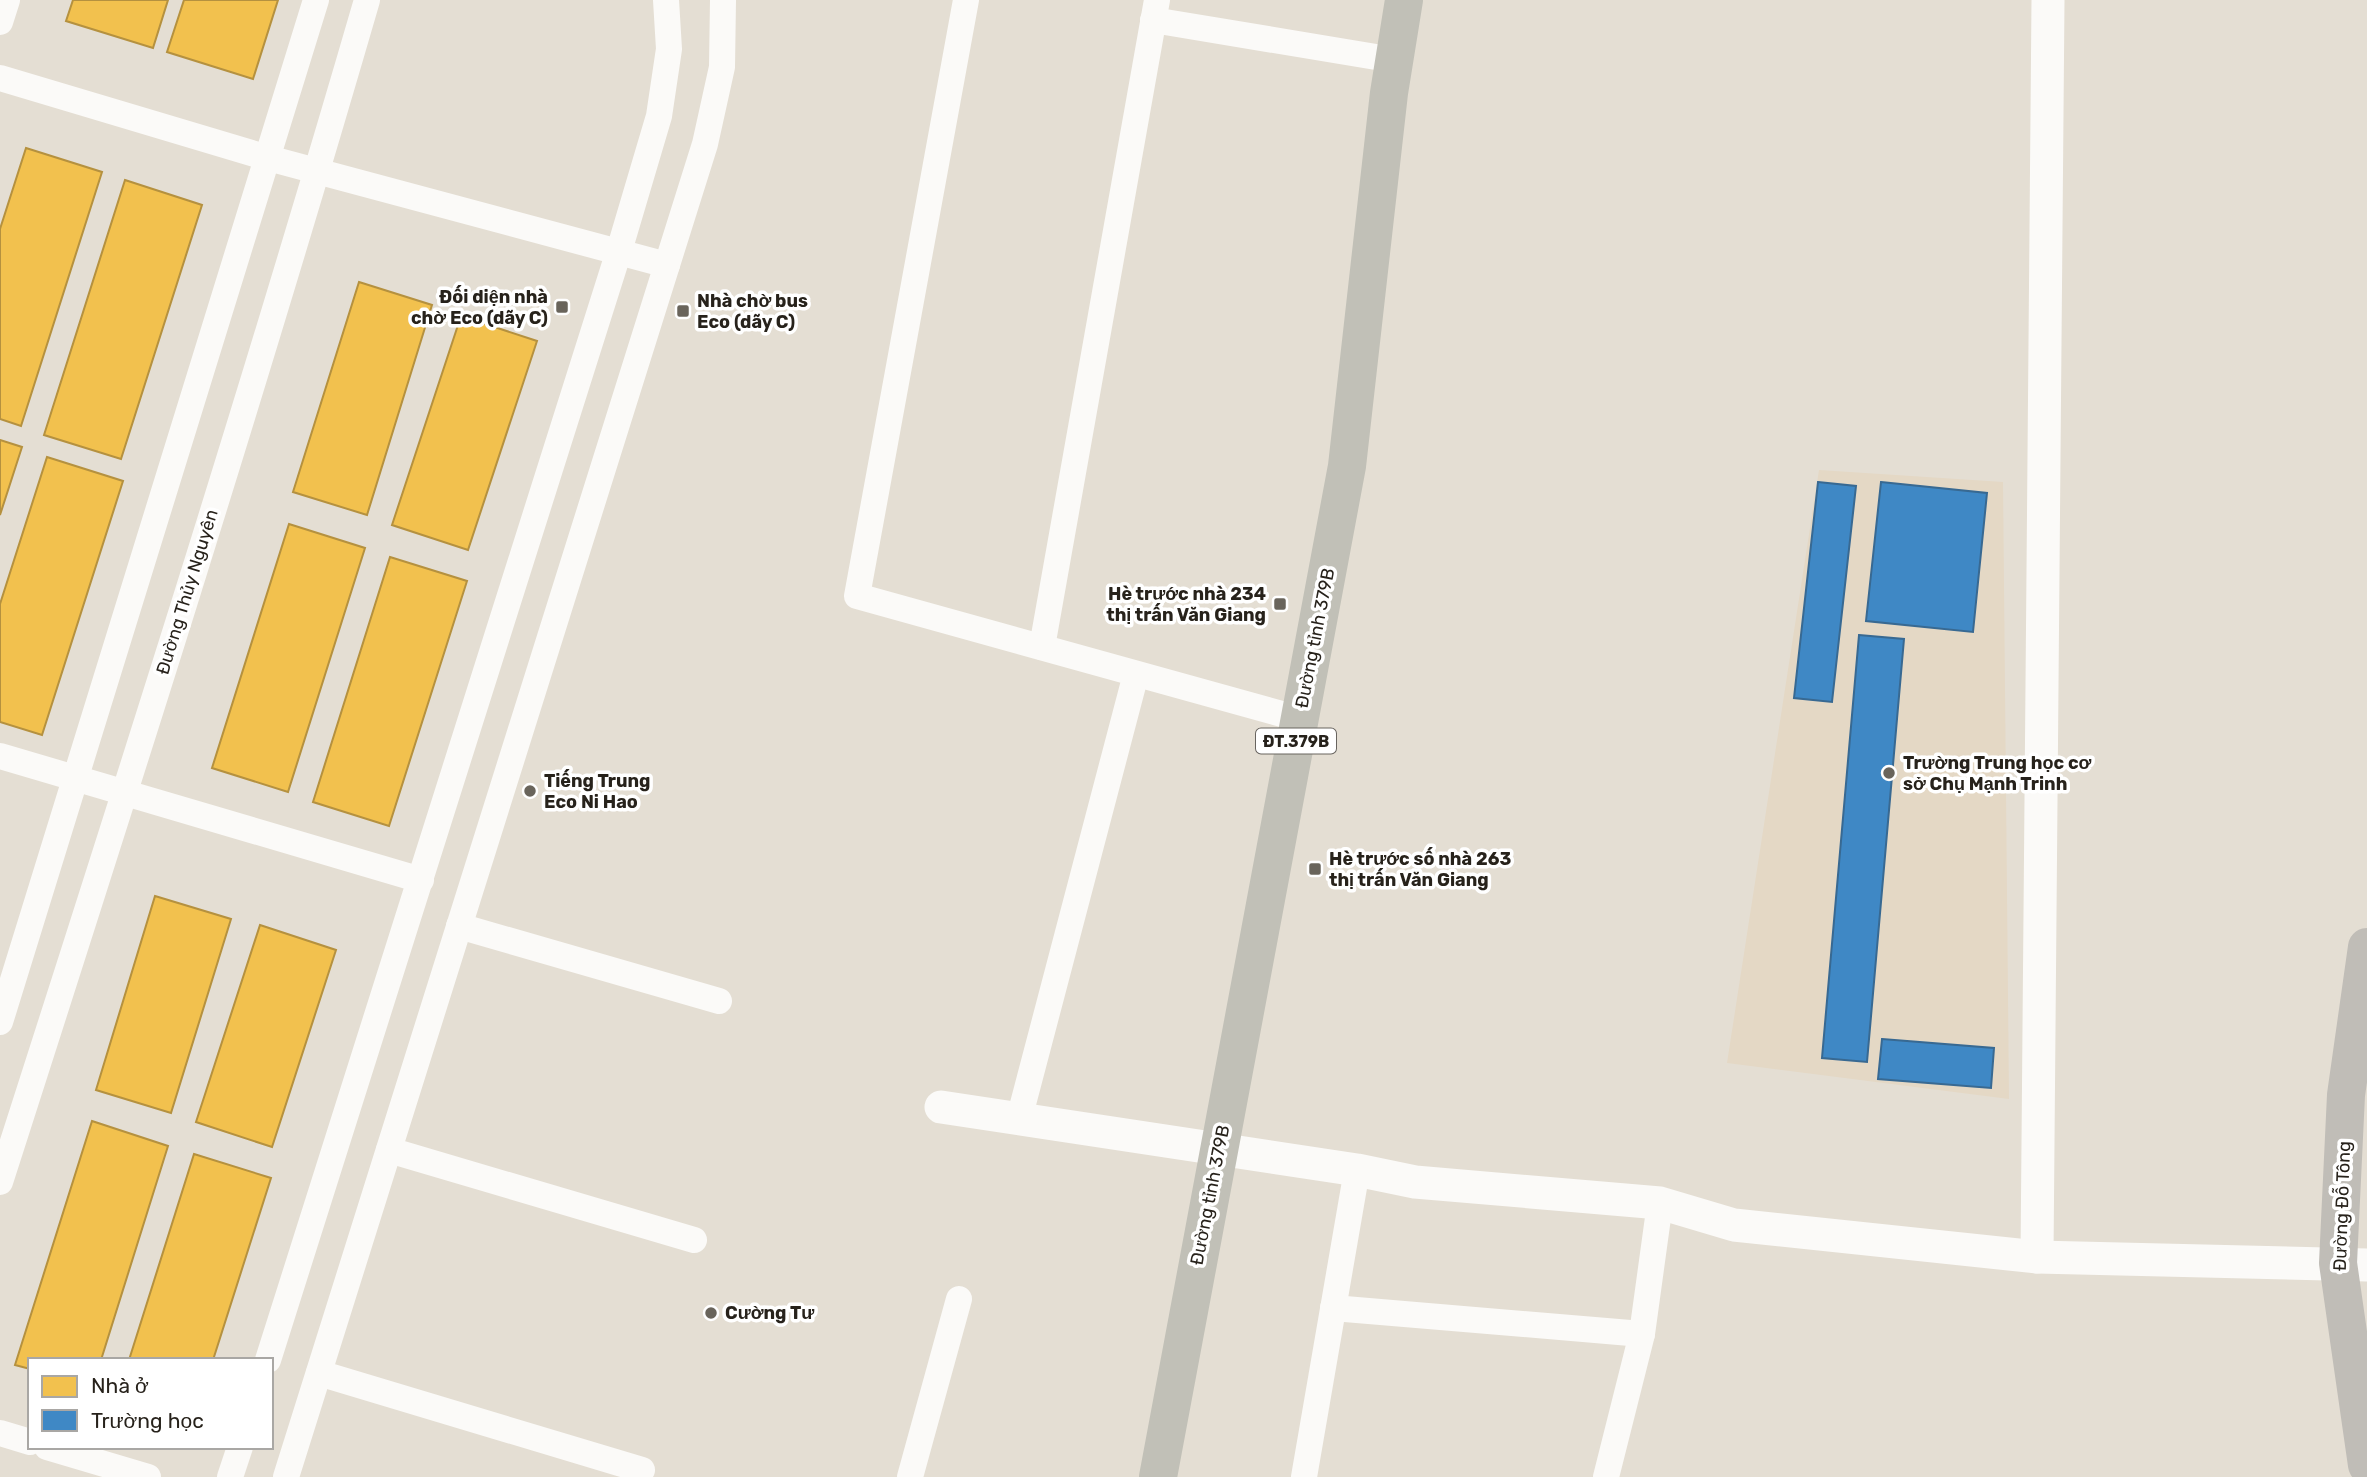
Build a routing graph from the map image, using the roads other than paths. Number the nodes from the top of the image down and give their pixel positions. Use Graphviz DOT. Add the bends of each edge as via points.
graph roads {
  1 [pos="7,0"];
  2 [pos="316,0"];
  3 [pos="366,0"];
  4 [pos="666,0"];
  5 [pos="723,0"];
  6 [pos="966,0"];
  7 [pos="1404,0"];
  8 [pos="2048,0"];
  9 [pos="1155,10"];
  10 [pos="0,22"];
  11 [pos="1394,60"];
  12 [pos="0,78"];
  13 [pos="268,158"];
  14 [pos="317,171"];
  15 [pos="620,251"];
  16 [pos="667,265"];
  17 [pos="1042,647"];
  18 [pos="1136,674"];
  19 [pos="1300,719"];
  20 [pos="0,756"];
  21 [pos="75,778"];
  22 [pos="125,792"];
  23 [pos="421,880"];
  24 [pos="459,926"];
  25 [pos="2367,947"];
  26 [pos="719,1001"];
  27 [pos="0,1022"];
  28 [pos="941,1107"];
  29 [pos="1019,1119"];
  30 [pos="1219,1149"];
  31 [pos="389,1150"];
  32 [pos="1357,1170"];
  33 [pos="0,1182"];
  34 [pos="1660,1203"];
  35 [pos="694,1240"];
  36 [pos="2037,1257"];
  37 [pos="2352,1264"];
  38 [pos="959,1299"];
  39 [pos="1333,1308"];
  40 [pos="1642,1334"];
  41 [pos="269,1358"];
  42 [pos="319,1373"];
  43 [pos="0,1433"];
  44 [pos="28,1441"];
  45 [pos="54,1449"];
  46 [pos="239,1449"];
  47 [pos="2367,1465"];
  48 [pos="642,1471"];
  49 [pos="148,1477"];
  50 [pos="230,1477"];
  51 [pos="286,1477"];
  52 [pos="910,1477"];
  53 [pos="1158,1477"];
  54 [pos="1304,1477"];
  55 [pos="1606,1477"];
  1 -- 10 [label="street"];
  2 -- 13 [label="street"];
  3 -- 14 [label="street, Đường Thủy Nguyên"];
  4 -- 15 [label="street" via="669,49 659,116"];
  5 -- 16 [label="street" via="722,67 705,144"];
  6 -- 17 [label="street" via="857,596"];
  7 -- 11 [label="main road, Đường tỉnh 379B / ĐT.379B"];
  8 -- 36 [label="street"];
  9 -- 11 [label="street"];
  9 -- 17 [label="street"];
  11 -- 19 [label="main road, Đường tỉnh 379B / ĐT.379B" via="1347,466"];
  12 -- 13 [label="street"];
  13 -- 14 [label="street"];
  13 -- 21 [label="street"];
  14 -- 15 [label="street"];
  14 -- 22 [label="street, Đường Thủy Nguyên"];
  15 -- 16 [label="street"];
  15 -- 23 [label="street"];
  16 -- 24 [label="street"];
  17 -- 18 [label="street"];
  18 -- 19 [label="street"];
  18 -- 29 [label="street"];
  19 -- 30 [label="main road, Đường tỉnh 379B / ĐT.379B"];
  20 -- 21 [label="street"];
  21 -- 22 [label="street"];
  21 -- 27 [label="street"];
  22 -- 23 [label="street"];
  22 -- 33 [label="street, Đường Thủy Nguyên"];
  23 -- 41 [label="street"];
  24 -- 26 [label="street"];
  24 -- 31 [label="street"];
  25 -- 37 [label="main road, Đường Đỗ Tông" via="2346,1095"];
  28 -- 29 [label="street"];
  29 -- 30 [label="street"];
  30 -- 32 [label="street"];
  30 -- 53 [label="main road, Đường tỉnh 379B / ĐT.379B"];
  31 -- 35 [label="street"];
  31 -- 42 [label="street"];
  32 -- 34 [label="street" via="1416,1182"];
  32 -- 39 [label="street"];
  34 -- 36 [label="street" via="1734,1225"];
  34 -- 40 [label="street"];
  36 -- 37 [label="street"];
  37 -- 47 [label="main road, Đường Đỗ Tông"];
  38 -- 52 [label="street"];
  39 -- 40 [label="street"];
  39 -- 54 [label="street"];
  40 -- 55 [label="street"];
  42 -- 48 [label="street"];
  42 -- 51 [label="street"];
  43 -- 44 [label="street"];
  45 -- 49 [label="street"];
  46 -- 50 [label="street"];
}
